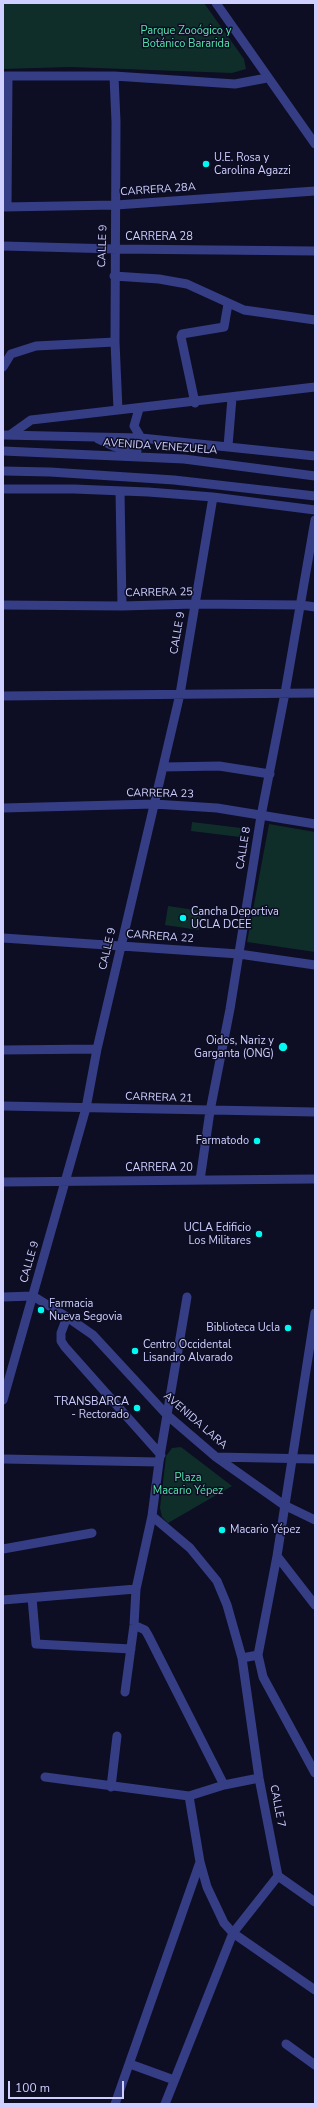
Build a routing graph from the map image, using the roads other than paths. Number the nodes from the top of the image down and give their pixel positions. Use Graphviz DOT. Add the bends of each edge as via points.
graph roads {
  1 [pos="216,3"];
  2 [pos="6,76"];
  3 [pos="114,76"];
  4 [pos="268,78"];
  5 [pos="315,144"];
  6 [pos="315,191"];
  7 [pos="116,205"];
  8 [pos="5,207"];
  9 [pos="3,246"];
  10 [pos="116,249"];
  11 [pos="315,251"];
  12 [pos="114,276"];
  13 [pos="228,304"];
  14 [pos="315,320"];
  15 [pos="115,342"];
  16 [pos="3,367"];
  17 [pos="315,387"];
  18 [pos="232,398"];
  19 [pos="195,403"];
  20 [pos="139,409"];
  21 [pos="122,410"];
  22 [pos="6,435"];
  23 [pos="94,437"];
  24 [pos="141,438"];
  25 [pos="228,446"];
  26 [pos="3,451"];
  27 [pos="315,456"];
  28 [pos="159,458"];
  29 [pos="3,471"];
  30 [pos="315,476"];
  31 [pos="3,489"];
  32 [pos="120,491"];
  33 [pos="315,496"];
  34 [pos="213,497"];
  35 [pos="315,510"];
  36 [pos="315,520"];
  37 [pos="195,604"];
  38 [pos="3,605"];
  39 [pos="301,605"];
  40 [pos="122,606"];
  41 [pos="315,608"];
  42 [pos="285,693"];
  43 [pos="315,693"];
  44 [pos="180,694"];
  45 [pos="3,696"];
  46 [pos="163,767"];
  47 [pos="270,774"];
  48 [pos="154,804"];
  49 [pos="3,808"];
  50 [pos="261,816"];
  51 [pos="315,824"];
  52 [pos="3,938"];
  53 [pos="120,947"];
  54 [pos="239,954"];
  55 [pos="315,965"];
  56 [pos="97,1049"];
  57 [pos="3,1050"];
  58 [pos="3,1106"];
  59 [pos="86,1108"];
  60 [pos="210,1111"];
  61 [pos="315,1112"];
  62 [pos="315,1179"];
  63 [pos="200,1180"];
  64 [pos="66,1181"];
  65 [pos="3,1182"];
  66 [pos="33,1296"];
  67 [pos="3,1297"];
  68 [pos="187,1297"];
  69 [pos="315,1313"];
  70 [pos="67,1317"];
  71 [pos="3,1400"];
  72 [pos="167,1415"];
  73 [pos="216,1457"];
  74 [pos="160,1458"];
  75 [pos="292,1458"];
  76 [pos="3,1459"];
  77 [pos="315,1459"];
  78 [pos="284,1505"];
  79 [pos="152,1516"];
  80 [pos="315,1520"];
  81 [pos="92,1533"];
  82 [pos="3,1549"];
  83 [pos="277,1556"];
  84 [pos="136,1589"];
  85 [pos="32,1598"];
  86 [pos="3,1600"];
  87 [pos="315,1605"];
  88 [pos="134,1625"];
  89 [pos="131,1649"];
  90 [pos="258,1655"];
  91 [pos="242,1658"];
  92 [pos="125,1692"];
  93 [pos="117,1736"];
  94 [pos="315,1773"];
  95 [pos="45,1777"];
  96 [pos="259,1778"];
  97 [pos="224,1785"];
  98 [pos="111,1787"];
  99 [pos="189,1796"];
  100 [pos="200,1862"];
  101 [pos="278,1876"];
  102 [pos="315,1902"];
  103 [pos="233,1933"];
  104 [pos="315,1990"];
  105 [pos="286,2044"];
  106 [pos="130,2064"];
  107 [pos="315,2065"];
  108 [pos="174,2080"];
  109 [pos="115,2104"];
  110 [pos="165,2104"];
  1 -- 4 [label="street"];
  2 -- 3 [label="street"];
  2 -- 8 [label="street"];
  3 -- 4 [label="street" via="235,84"];
  3 -- 7 [label="street, CALLE 9"];
  4 -- 5 [label="street"];
  6 -- 7 [label="street, CARRERA 28A"];
  7 -- 8 [label="street, CARRERA 28A"];
  7 -- 10 [label="street, CALLE 9"];
  9 -- 10 [label="street, CARRERA 28"];
  10 -- 11 [label="street, CARRERA 28"];
  10 -- 12 [label="street, CALLE 9"];
  12 -- 13 [label="street" via="187,284 204,290"];
  12 -- 15 [label="street, CALLE 9"];
  13 -- 14 [label="street" via="256,313"];
  13 -- 19 [label="street" via="224,327 186,334 181,338"];
  15 -- 16 [label="street" via="36,346 11,354"];
  15 -- 21 [label="street, CALLE 9"];
  17 -- 18 [label="street"];
  18 -- 19 [label="street"];
  18 -- 25 [label="street"];
  19 -- 20 [label="street"];
  20 -- 21 [label="street"];
  20 -- 24 [label="street" via="134,426"];
  21 -- 22 [label="street" via="31,420"];
  22 -- 23 [label="street, AVENIDA VENEZUELA"];
  23 -- 24 [label="street, AVENIDA VENEZUELA"];
  23 -- 28 [label="street" via="113,446"];
  24 -- 25 [label="street, AVENIDA VENEZUELA"];
  25 -- 27 [label="street, AVENIDA VENEZUELA"];
  26 -- 28 [label="street, AVENIDA VENEZUELA"];
  28 -- 30 [label="street, AVENIDA VENEZUELA" via="254,466"];
  29 -- 33 [label="street" via="174,480"];
  31 -- 32 [label="street"];
  32 -- 34 [label="street"];
  32 -- 40 [label="street"];
  34 -- 35 [label="street"];
  34 -- 37 [label="street, CALLE 9"];
  36 -- 39 [label="street, CALLE 8"];
  37 -- 39 [label="street, CARRERA 25"];
  37 -- 40 [label="street, CARRERA 25"];
  37 -- 44 [label="street, CALLE 9"];
  38 -- 40 [label="street, CARRERA 25"];
  39 -- 41 [label="street, CARRERA 25"];
  39 -- 42 [label="street, CALLE 8"];
  42 -- 43 [label="street"];
  42 -- 44 [label="street"];
  42 -- 47 [label="street, CALLE 8"];
  44 -- 45 [label="street"];
  44 -- 46 [label="street, CALLE 9"];
  46 -- 47 [label="street" via="219,766"];
  46 -- 48 [label="street, CALLE 9"];
  47 -- 50 [label="street, CALLE 8"];
  48 -- 49 [label="street, CARRERA 23"];
  48 -- 50 [label="street, CARRERA 23" via="217,808"];
  48 -- 53 [label="street, CALLE 9"];
  50 -- 51 [label="street, CARRERA 23"];
  50 -- 54 [label="street, CALLE 8"];
  52 -- 53 [label="street, CARRERA 22"];
  53 -- 54 [label="street, CARRERA 22"];
  53 -- 56 [label="street, CALLE 9"];
  54 -- 55 [label="street, CARRERA 22"];
  54 -- 60 [label="street, CALLE 8"];
  56 -- 57 [label="street"];
  56 -- 59 [label="street, CALLE 9"];
  58 -- 59 [label="street, CARRERA 21"];
  59 -- 60 [label="street, CARRERA 21"];
  59 -- 64 [label="street, CALLE 9"];
  60 -- 61 [label="street, CARRERA 21"];
  60 -- 63 [label="street, CALLE 8"];
  62 -- 63 [label="street, CARRERA 20"];
  63 -- 64 [label="street, CARRERA 20"];
  64 -- 65 [label="street, CARRERA 20"];
  64 -- 66 [label="street, CALLE 9"];
  66 -- 67 [label="street"];
  66 -- 70 [label="street, AVENIDA LARA"];
  66 -- 71 [label="street, CALLE 9"];
  68 -- 72 [label="street"];
  69 -- 75 [label="street"];
  70 -- 72 [label="street, AVENIDA LARA" via="93,1335"];
  70 -- 74 [label="street" via="61,1333 65,1348"];
  72 -- 73 [label="street, AVENIDA LARA"];
  72 -- 74 [label="street"];
  73 -- 75 [label="street"];
  73 -- 78 [label="street, AVENIDA LARA"];
  74 -- 76 [label="street"];
  74 -- 79 [label="street"];
  75 -- 77 [label="street"];
  75 -- 78 [label="street"];
  78 -- 80 [label="street, AVENIDA LARA"];
  78 -- 83 [label="street"];
  79 -- 84 [label="street"];
  79 -- 91 [label="street, CALLE 7" via="190,1548 217,1581 227,1605"];
  81 -- 82 [label="street"];
  83 -- 87 [label="street"];
  83 -- 90 [label="street"];
  84 -- 85 [label="street"];
  84 -- 88 [label="street"];
  85 -- 86 [label="street"];
  85 -- 89 [label="street" via="36,1644"];
  88 -- 89 [label="street"];
  88 -- 97 [label="street" via="145,1630"];
  89 -- 92 [label="street"];
  90 -- 91 [label="street"];
  90 -- 94 [label="street" via="263,1677"];
  91 -- 96 [label="street, CALLE 7"];
  93 -- 98 [label="street"];
  95 -- 98 [label="street"];
  96 -- 97 [label="street"];
  96 -- 101 [label="street, CALLE 7"];
  97 -- 99 [label="street"];
  98 -- 99 [label="street"];
  99 -- 100 [label="street"];
  100 -- 103 [label="street" via="207,1887 224,1923"];
  100 -- 106 [label="street"];
  101 -- 102 [label="street"];
  101 -- 103 [label="street"];
  103 -- 104 [label="street"];
  103 -- 108 [label="street"];
  105 -- 107 [label="street"];
  106 -- 108 [label="street"];
  106 -- 109 [label="street"];
  108 -- 110 [label="street"];
}
